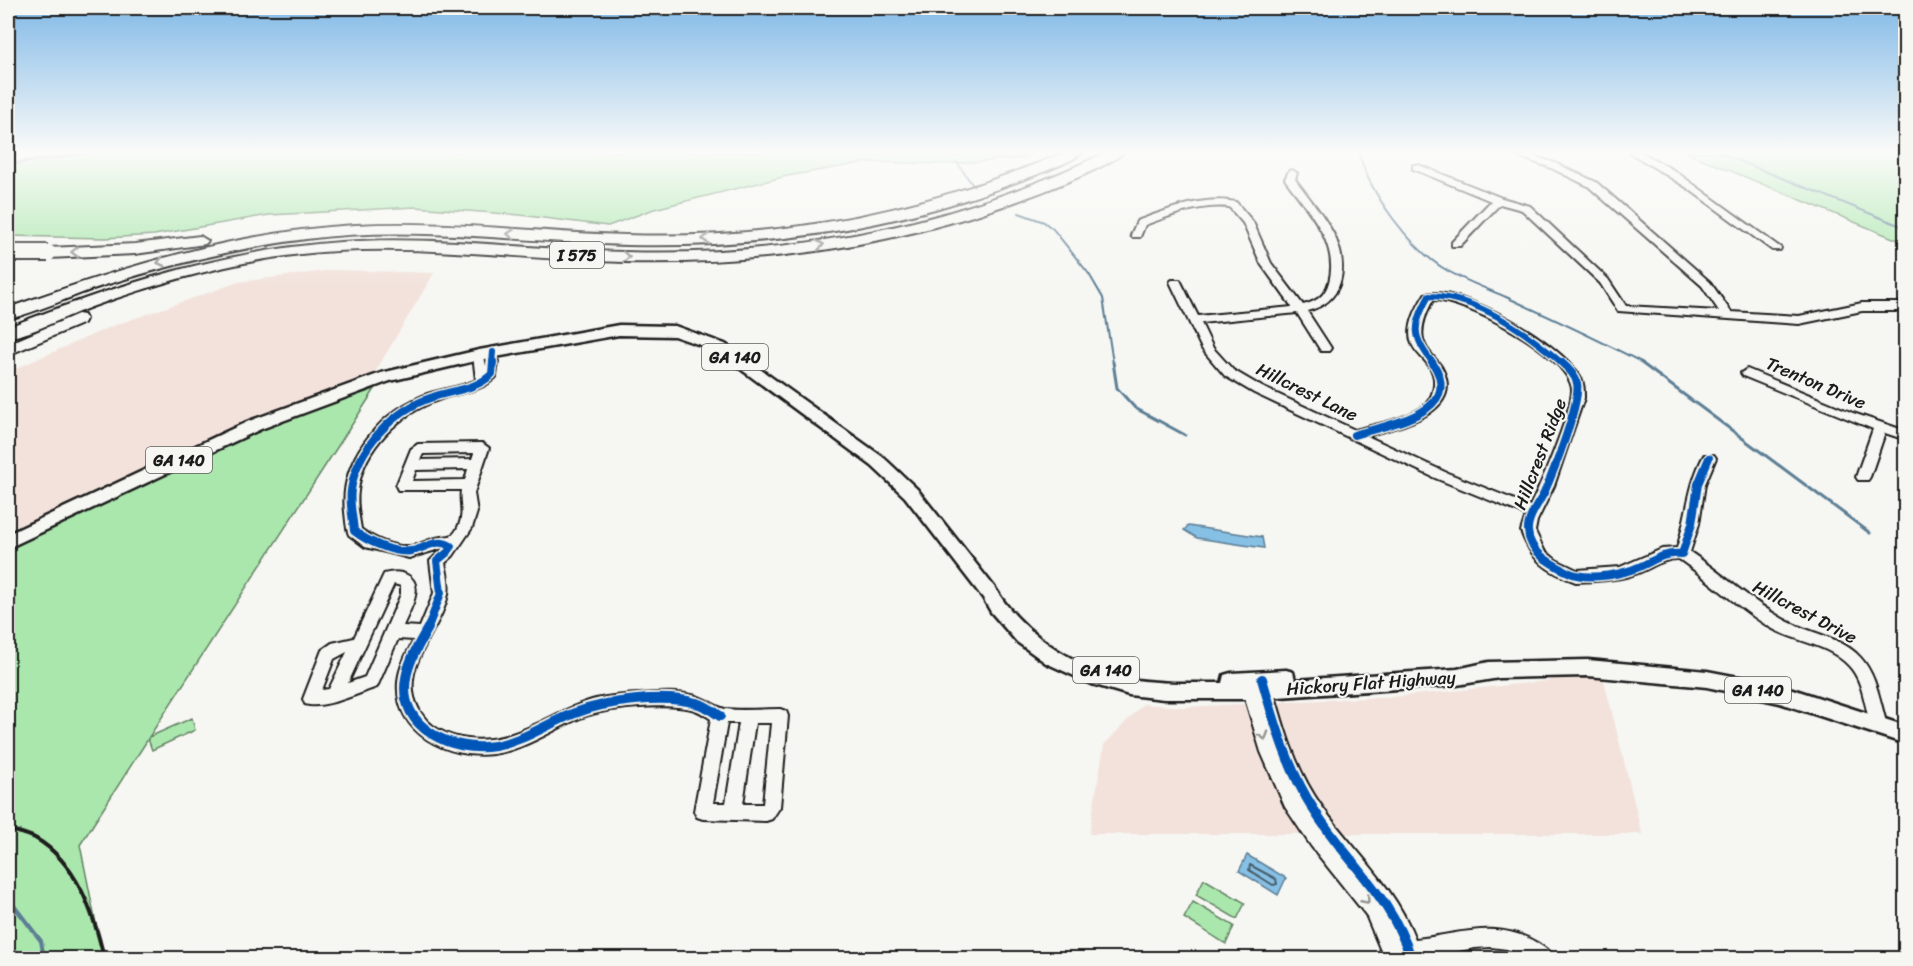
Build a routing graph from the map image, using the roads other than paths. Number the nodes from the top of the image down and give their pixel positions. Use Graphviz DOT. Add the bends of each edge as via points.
graph roads {
  1 [pos="958,197"];
  2 [pos="1013,197"];
  3 [pos="1303,197"];
  4 [pos="1490,197"];
  5 [pos="1607,197"];
  6 [pos="1704,197"];
  7 [pos="1497,200"];
  8 [pos="447,230"];
  9 [pos="1136,235"];
  10 [pos="1456,244"];
  11 [pos="1776,248"];
  12 [pos="8,253"];
  13 [pos="1176,282"];
  14 [pos="1905,307"];
  15 [pos="1300,309"];
  16 [pos="8,314"];
  17 [pos="1728,316"];
  18 [pos="1197,320"];
  19 [pos="38,328"];
  20 [pos="8,333"];
  21 [pos="1325,348"];
  22 [pos="8,350"];
  23 [pos="486,357"];
  24 [pos="1747,374"];
  25 [pos="1880,428"];
  26 [pos="1354,435"];
  27 [pos="1905,436"];
  28 [pos="1709,458"];
  29 [pos="1863,477"];
  30 [pos="469,485"];
  31 [pos="1534,513"];
  32 [pos="8,541"];
  33 [pos="449,544"];
  34 [pos="409,552"];
  35 [pos="1682,554"];
  36 [pos="437,561"];
  37 [pos="393,632"];
  38 [pos="424,634"];
  39 [pos="359,643"];
  40 [pos="1256,685"];
  41 [pos="334,695"];
  42 [pos="720,716"];
  43 [pos="748,716"];
  44 [pos="1878,726"];
  45 [pos="1905,735"];
  46 [pos="733,812"];
  47 [pos="1401,954"];
  48 [pos="1544,958"];
  1 -- 8 [label="highway, I 575, one-way" via="874,219 740,238 663,240"];
  19 -- 2 [label="highway, I 575, one-way" via="157,289 270,261 314,255 366,252 722,256 876,236 934,223"];
  3 -- 15 [label="street" via="1328,232 1337,267 1333,287 1320,303"];
  4 -- 7 [label="street"];
  5 -- 17 [label="street" via="1706,284"];
  6 -- 11 [label="street"];
  7 -- 10 [label="street"];
  7 -- 17 [label="street" via="1526,208 1604,281 1622,309"];
  8 -- 12 [label="highway, one-way, bridge" via="379,224 329,225 153,248"];
  8 -- 16 [label="highway, I 575, one-way" via="355,230 232,245 139,268"];
  9 -- 15 [label="street" via="1141,223 1160,216 1216,203 1232,204 1248,222 1266,264"];
  13 -- 18 [label="street, Hillcrest Lane"];
  14 -- 17 [label="street" via="1863,307 1799,320"];
  15 -- 18 [label="street"];
  15 -- 21 [label="street"];
  18 -- 26 [label="street, Hillcrest Lane" via="1209,349 1229,373"];
  19 -- 20 [label="highway"];
  19 -- 22 [label="highway"];
  23 -- 32 [label="main road, Hickory Flat Highway / GA 140" via="354,389 298,408"];
  23 -- 34 [label="street" via="492,374 474,387 432,397 406,410 368,449 355,471 351,491 354,531 370,543"];
  23 -- 40 [label="main road, Hickory Flat Highway / GA 140" via="643,330 685,334 720,347 869,455 911,493 989,593 1045,639 1098,668 1125,675"];
  24 -- 25 [label="street, Trenton Drive"];
  25 -- 27 [label="street, Trenton Drive"];
  25 -- 29 [label="street"];
  26 -- 31 [label="street, Hillcrest Lane"];
  26 -- 31 [label="street, Hillcrest Ridge" via="1424,412 1437,400 1439,376 1420,348 1416,329 1429,296 1439,294 1458,299 1530,336 1568,368 1578,385 1578,398 1548,486"];
  28 -- 35 [label="street" via="1698,484 1692,525"];
  30 -- 30 [label="street" via="482,448 418,450 403,486"];
  30 -- 33 [label="street" via="470,512 465,528"];
  31 -- 35 [label="street, Hillcrest Ridge" via="1528,531 1539,554 1576,576 1620,573 1667,553"];
  33 -- 34 [label="street" via="438,542"];
  33 -- 36 [label="street" via="448,552"];
  34 -- 36 [label="street"];
  35 -- 44 [label="street, Hillcrest Drive" via="1754,609 1854,660 1865,674"];
  36 -- 38 [label="street" via="441,594"];
  37 -- 38 [label="street"];
  37 -- 39 [label="street" via="408,594 409,584 401,578 389,578"];
  37 -- 41 [label="street" via="371,682"];
  38 -- 42 [label="street" via="407,672 408,707 420,727 437,740 483,749 510,744 591,707 611,703 693,702"];
  39 -- 41 [label="street"];
  39 -- 41 [label="street" via="337,648 328,655 311,699"];
  40 -- 44 [label="main road, Hickory Flat Highway / GA 140" via="1417,671 1588,668 1707,679 1780,694"];
  40 -- 47 [label="street" via="1269,752 1291,801 1373,909"];
  42 -- 43 [label="street"];
  42 -- 46 [label="street" via="703,811"];
  43 -- 46 [label="street"];
  43 -- 46 [label="street" via="780,716 771,807 766,813"];
  44 -- 45 [label="main road, Hickory Flat Highway / GA 140"];
  47 -- 48 [label="street" via="1485,937 1506,938 1528,946"];
}
